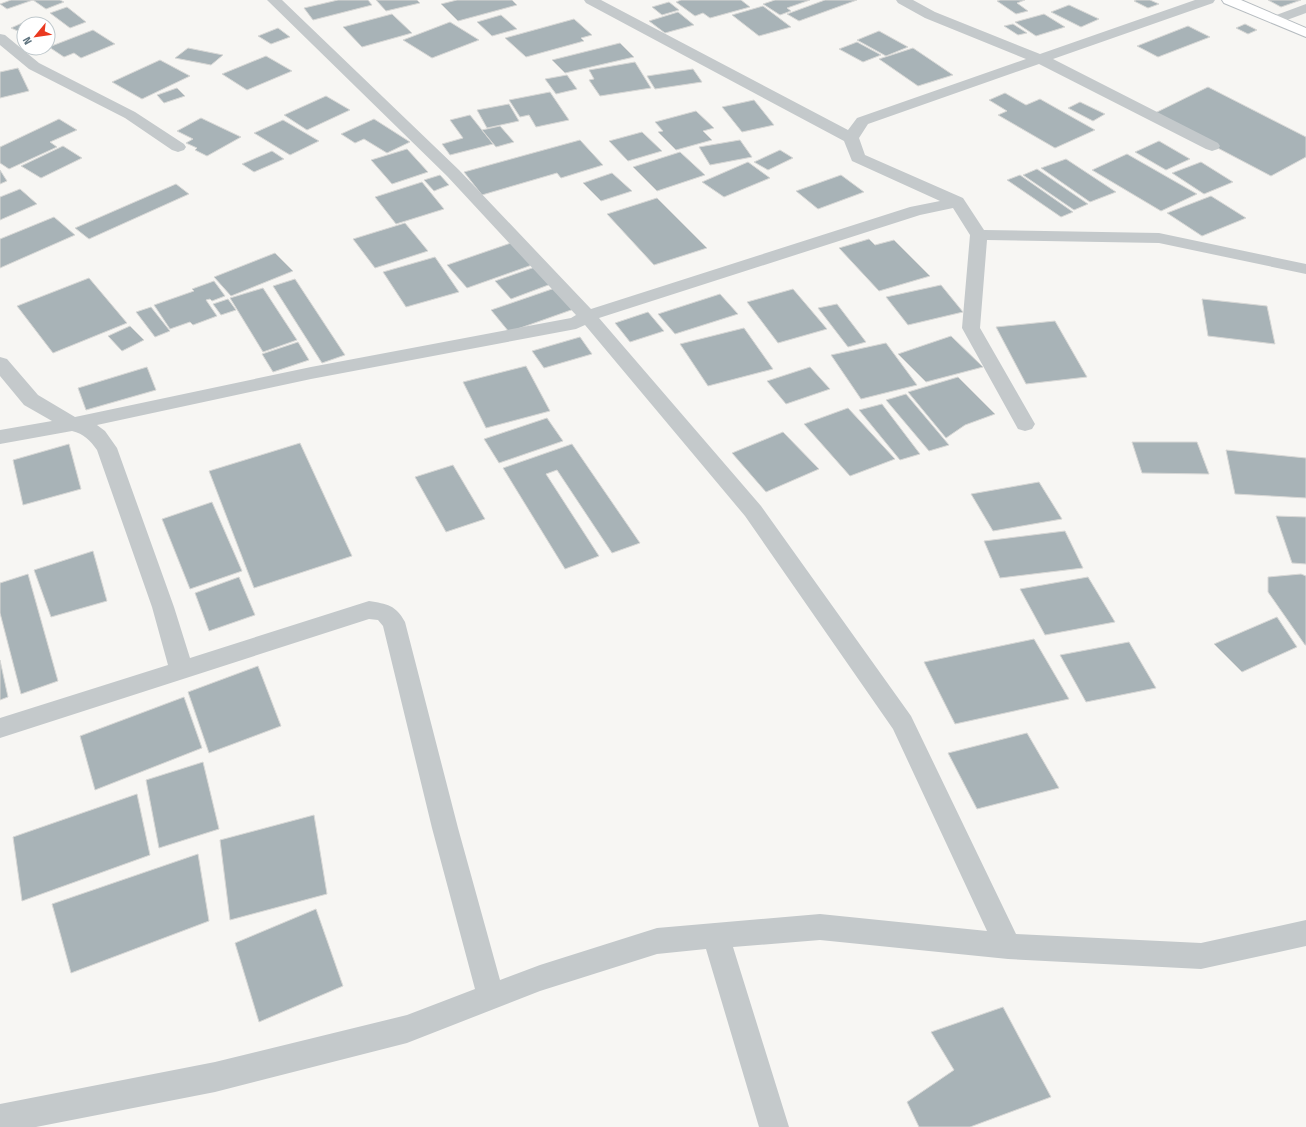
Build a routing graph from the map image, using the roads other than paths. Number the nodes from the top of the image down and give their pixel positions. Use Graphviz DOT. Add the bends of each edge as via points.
graph roads {
  1 [pos="274,0"];
  2 [pos="591,0"];
  3 [pos="903,0"];
  4 [pos="1208,0"];
  5 [pos="1229,0"];
  6 [pos="1306,8"];
  7 [pos="1276,20"];
  8 [pos="1306,33"];
  9 [pos="0,38"];
  10 [pos="1038,59"];
  11 [pos="851,138"];
  12 [pos="1212,146"];
  13 [pos="178,147"];
  14 [pos="956,202"];
  15 [pos="979,235"];
  16 [pos="1306,269"];
  17 [pos="587,316"];
  18 [pos="0,363"];
  19 [pos="72,424"];
  20 [pos="1025,424"];
  21 [pos="0,437"];
  22 [pos="180,669"];
  23 [pos="0,728"];
  24 [pos="1306,933"];
  25 [pos="716,936"];
  26 [pos="1008,946"];
  27 [pos="491,997"];
  28 [pos="0,1119"];
  29 [pos="774,1127"];
  1 -- 17 [label="street" via="453,173"];
  2 -- 11 [label="street"];
  3 -- 10 [label="street" via="930,15"];
  4 -- 10 [label="street"];
  5 -- 7 [label="street"];
  6 -- 7 [label="street"];
  7 -- 8 [label="street"];
  9 -- 13 [label="street" via="34,66 130,115"];
  10 -- 11 [label="street" via="862,121"];
  10 -- 12 [label="street"];
  11 -- 14 [label="street" via="858,158"];
  14 -- 15 [label="street"];
  14 -- 17 [label="street" via="916,211"];
  15 -- 16 [label="street" via="1159,238"];
  15 -- 20 [label="street" via="971,328"];
  17 -- 19 [label="street" via="576,323 311,373"];
  17 -- 26 [label="street" via="753,511 902,723"];
  18 -- 19 [label="street" via="31,400"];
  19 -- 21 [label="street"];
  19 -- 22 [label="street" via="87,428 98,436 107,448 163,607"];
  22 -- 23 [label="street"];
  22 -- 27 [label="street" via="369,610 384,612 394,622 445,828"];
  24 -- 26 [label="street" via="1201,956"];
  25 -- 26 [label="street" via="820,927"];
  25 -- 27 [label="street" via="656,941 540,978"];
  25 -- 29 [label="street"];
  27 -- 28 [label="street" via="407,1029 222,1075"];
}
